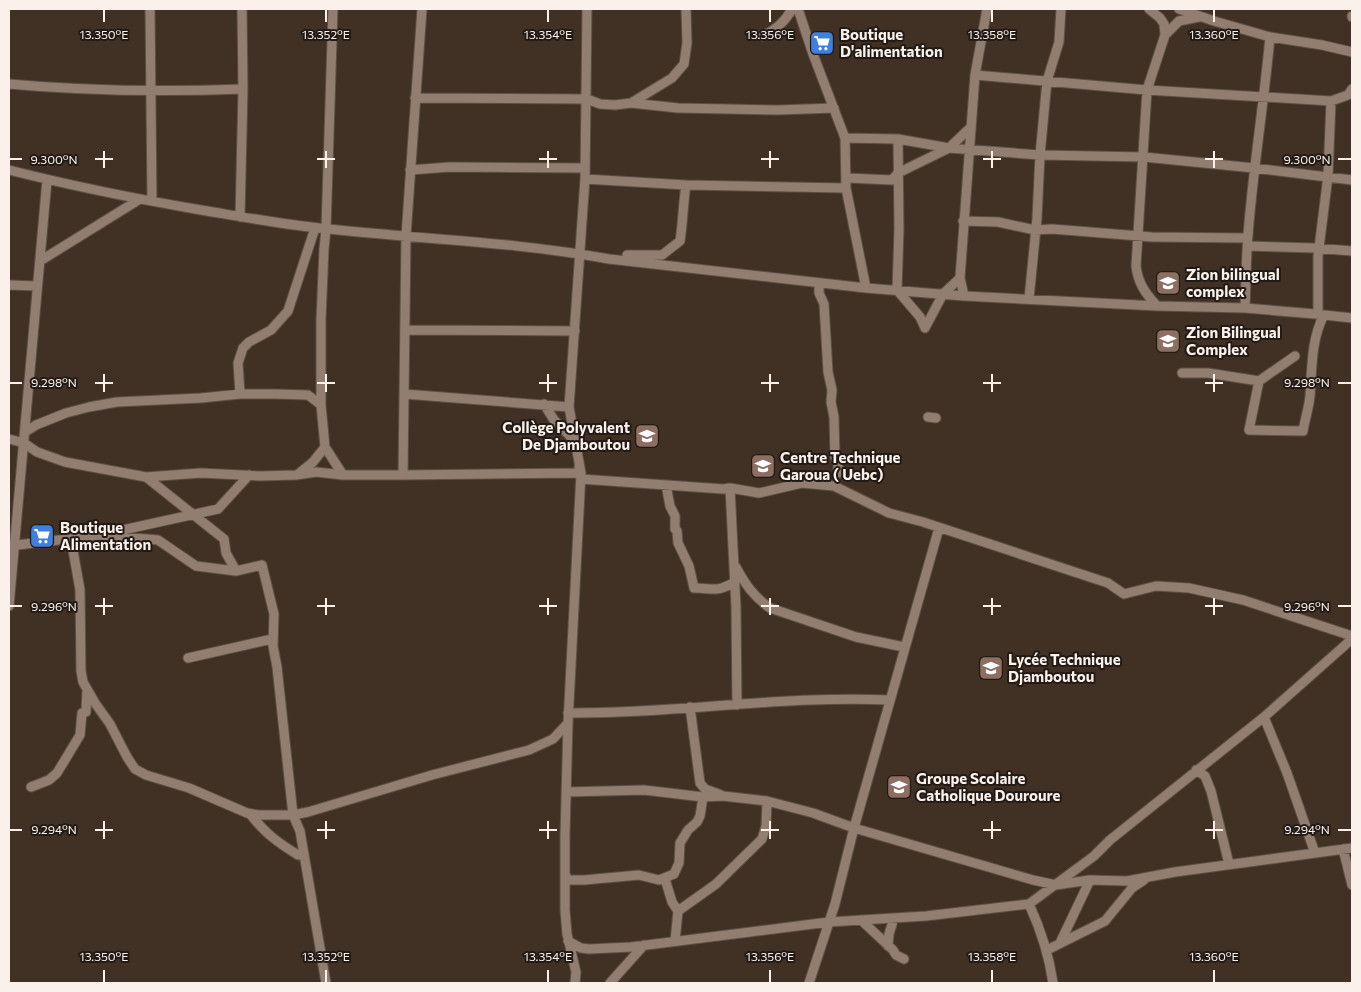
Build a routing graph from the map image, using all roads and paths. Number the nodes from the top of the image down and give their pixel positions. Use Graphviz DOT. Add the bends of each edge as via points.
graph roads {
  1 [pos="150,9"];
  2 [pos="242,9"];
  3 [pos="332,9"];
  4 [pos="422,9"];
  5 [pos="587,9"];
  6 [pos="686,9"];
  7 [pos="987,9"];
  8 [pos="1061,9"];
  9 [pos="1149,9"];
  10 [pos="1179,9"];
  11 [pos="797,10"];
  12 [pos="1200,17"];
  13 [pos="1165,34"];
  14 [pos="763,36"];
  15 [pos="1270,37"];
  16 [pos="1352,52"];
  17 [pos="975,76"];
  18 [pos="1047,81"];
  19 [pos="9,84"];
  20 [pos="242,89"];
  21 [pos="150,90"];
  22 [pos="1147,90"];
  23 [pos="1352,90"];
  24 [pos="1265,96"];
  25 [pos="415,98"];
  26 [pos="587,99"];
  27 [pos="1331,102"];
  28 [pos="631,103"];
  29 [pos="834,108"];
  30 [pos="970,128"];
  31 [pos="846,138"];
  32 [pos="898,140"];
  33 [pos="948,148"];
  34 [pos="969,148"];
  35 [pos="1040,155"];
  36 [pos="1144,157"];
  37 [pos="584,168"];
  38 [pos="1254,168"];
  39 [pos="9,170"];
  40 [pos="410,170"];
  41 [pos="898,173"];
  42 [pos="1328,176"];
  43 [pos="847,178"];
  44 [pos="584,179"];
  45 [pos="47,180"];
  46 [pos="1352,180"];
  47 [pos="686,185"];
  48 [pos="846,188"];
  49 [pos="140,199"];
  50 [pos="152,201"];
  51 [pos="240,217"];
  52 [pos="1037,218"];
  53 [pos="963,221"];
  54 [pos="315,228"];
  55 [pos="326,229"];
  56 [pos="1052,229"];
  57 [pos="1035,230"];
  58 [pos="1138,235"];
  59 [pos="406,236"];
  60 [pos="1248,242"];
  61 [pos="1319,248"];
  62 [pos="1352,251"];
  63 [pos="580,254"];
  64 [pos="609,259"];
  65 [pos="40,261"];
  66 [pos="960,278"];
  67 [pos="819,283"];
  68 [pos="9,285"];
  69 [pos="37,286"];
  70 [pos="866,288"];
  71 [pos="898,290"];
  72 [pos="943,294"];
  73 [pos="964,296"];
  74 [pos="1029,299"];
  75 [pos="1156,306"];
  76 [pos="1245,308"];
  77 [pos="1321,314"];
  78 [pos="1352,318"];
  79 [pos="405,330"];
  80 [pos="575,331"];
  81 [pos="1295,356"];
  82 [pos="1182,374"];
  83 [pos="1259,381"];
  84 [pos="321,382"];
  85 [pos="240,394"];
  86 [pos="404,394"];
  87 [pos="308,395"];
  88 [pos="544,404"];
  89 [pos="322,405"];
  90 [pos="568,407"];
  91 [pos="25,432"];
  92 [pos="9,438"];
  93 [pos="572,438"];
  94 [pos="24,443"];
  95 [pos="325,447"];
  96 [pos="838,473"];
  97 [pos="250,475"];
  98 [pos="296,475"];
  99 [pos="343,475"];
  100 [pos="403,475"];
  101 [pos="581,476"];
  102 [pos="146,477"];
  103 [pos="666,485"];
  104 [pos="730,488"];
  105 [pos="9,492"];
  106 [pos="18,500"];
  107 [pos="194,515"];
  108 [pos="939,528"];
  109 [pos="100,535"];
  110 [pos="71,539"];
  111 [pos="11,546"];
  112 [pos="734,564"];
  113 [pos="236,570"];
  114 [pos="735,582"];
  115 [pos="9,606"];
  116 [pos="1352,638"];
  117 [pos="272,639"];
  118 [pos="904,647"];
  119 [pos="188,658"];
  120 [pos="87,689"];
  121 [pos="890,700"];
  122 [pos="738,705"];
  123 [pos="690,707"];
  124 [pos="568,713"];
  125 [pos="1264,717"];
  126 [pos="568,723"];
  127 [pos="1196,770"];
  128 [pos="31,787"];
  129 [pos="566,792"];
  130 [pos="723,796"];
  131 [pos="704,797"];
  132 [pos="767,801"];
  133 [pos="250,814"];
  134 [pos="293,815"];
  135 [pos="854,828"];
  136 [pos="1348,848"];
  137 [pos="1315,852"];
  138 [pos="304,854"];
  139 [pos="1229,864"];
  140 [pos="565,874"];
  141 [pos="664,879"];
  142 [pos="1147,879"];
  143 [pos="1090,880"];
  144 [pos="1056,885"];
  145 [pos="1352,885"];
  146 [pos="1029,904"];
  147 [pos="678,911"];
  148 [pos="894,918"];
  149 [pos="861,920"];
  150 [pos="829,922"];
  151 [pos="568,941"];
  152 [pos="674,942"];
  153 [pos="1060,943"];
  154 [pos="644,945"];
  155 [pos="888,946"];
  156 [pos="1047,950"];
  157 [pos="904,959"];
  158 [pos="1053,979"];
  159 [pos="326,983"];
  160 [pos="576,983"];
  161 [pos="610,983"];
  162 [pos="809,983"];
  163 [pos="1046,983"];
  1 -- 21 [label="street"];
  2 -- 20 [label="street"];
  3 -- 55 [label="street"];
  4 -- 25 [label="street"];
  5 -- 26 [label="street"];
  6 -- 28 [label="street" via="684,64 672,78"];
  7 -- 17 [label="street"];
  8 -- 18 [label="street" via="1058,42"];
  9 -- 13 [label="street" via="1164,24"];
  10 -- 12 [label="street"];
  11 -- 14 [label="street" via="779,27"];
  11 -- 29 [label="street"];
  12 -- 13 [label="street" via="1179,21"];
  12 -- 15 [label="street"];
  13 -- 22 [label="street"];
  15 -- 16 [label="street"];
  15 -- 24 [label="street"];
  17 -- 18 [label="street"];
  17 -- 30 [label="street"];
  18 -- 22 [label="street"];
  18 -- 35 [label="street"];
  19 -- 21 [label="street"];
  20 -- 21 [label="street"];
  20 -- 51 [label="street"];
  21 -- 50 [label="street"];
  22 -- 24 [label="street"];
  22 -- 36 [label="street"];
  23 -- 27 [label="street"];
  24 -- 27 [label="street"];
  24 -- 38 [label="street"];
  25 -- 26 [label="street"];
  25 -- 40 [label="street"];
  26 -- 28 [label="street" via="608,104"];
  26 -- 37 [label="street"];
  27 -- 42 [label="street"];
  28 -- 29 [label="street" via="678,108"];
  29 -- 31 [label="street"];
  30 -- 33 [label="street"];
  30 -- 34 [label="street"];
  31 -- 32 [label="street"];
  31 -- 43 [label="street"];
  32 -- 33 [label="street"];
  32 -- 41 [label="street"];
  33 -- 34 [label="street"];
  33 -- 41 [label="street"];
  34 -- 35 [label="street"];
  34 -- 53 [label="street"];
  35 -- 36 [label="street"];
  35 -- 52 [label="street"];
  36 -- 38 [label="street"];
  36 -- 58 [label="street"];
  37 -- 40 [label="street" via="450,167"];
  37 -- 44 [label="street"];
  38 -- 42 [label="street"];
  38 -- 60 [label="street"];
  39 -- 45 [label="street"];
  40 -- 59 [label="street"];
  41 -- 43 [label="street" via="892,180"];
  41 -- 71 [label="street"];
  42 -- 46 [label="street"];
  42 -- 61 [label="street"];
  43 -- 48 [label="street"];
  44 -- 47 [label="street"];
  44 -- 63 [label="street"];
  45 -- 49 [label="street"];
  45 -- 65 [label="street"];
  47 -- 48 [label="street"];
  47 -- 64 [label="street" via="680,241 662,255"];
  48 -- 70 [label="street"];
  49 -- 50 [label="street"];
  49 -- 65 [label="street"];
  50 -- 51 [label="street"];
  51 -- 54 [label="street"];
  52 -- 56 [label="street"];
  52 -- 57 [label="street"];
  53 -- 57 [label="street" via="998,222"];
  53 -- 66 [label="street"];
  54 -- 55 [label="street"];
  54 -- 85 [label="street" via="288,311 271,330 243,348"];
  55 -- 59 [label="street"];
  55 -- 84 [label="street"];
  56 -- 57 [label="street"];
  56 -- 58 [label="street"];
  57 -- 74 [label="street"];
  58 -- 60 [label="street"];
  58 -- 75 [label="street" via="1137,277"];
  59 -- 63 [label="street"];
  59 -- 79 [label="street"];
  60 -- 61 [label="street"];
  60 -- 76 [label="street"];
  61 -- 62 [label="street"];
  61 -- 77 [label="street"];
  63 -- 64 [label="street"];
  63 -- 80 [label="street"];
  64 -- 67 [label="street"];
  65 -- 69 [label="street"];
  66 -- 72 [label="street"];
  66 -- 73 [label="street"];
  67 -- 70 [label="street"];
  67 -- 96 [label="street" via="824,304"];
  68 -- 69 [label="street"];
  69 -- 91 [label="street"];
  70 -- 71 [label="street"];
  71 -- 72 [label="street"];
  71 -- 72 [label="street" via="925,328"];
  72 -- 73 [label="street"];
  73 -- 74 [label="street"];
  74 -- 75 [label="street"];
  75 -- 76 [label="street"];
  76 -- 77 [label="street"];
  77 -- 78 [label="street"];
  77 -- 83 [label="street" via="1303,431 1249,430"];
  79 -- 80 [label="street"];
  79 -- 86 [label="street"];
  80 -- 90 [label="street"];
  81 -- 83 [label="street"];
  82 -- 83 [label="street"];
  84 -- 87 [label="street"];
  84 -- 89 [label="street"];
  85 -- 87 [label="street"];
  85 -- 91 [label="street" via="89,406 50,419"];
  86 -- 88 [label="street"];
  86 -- 100 [label="street"];
  87 -- 89 [label="street"];
  88 -- 90 [label="street"];
  88 -- 93 [label="street"];
  89 -- 95 [label="street"];
  90 -- 93 [label="street" via="567,419"];
  90 -- 101 [label="street"];
  91 -- 94 [label="street"];
  92 -- 94 [label="street"];
  93 -- 101 [label="street"];
  94 -- 102 [label="street" via="37,452 65,462"];
  94 -- 106 [label="street"];
  95 -- 98 [label="street" via="314,462"];
  95 -- 99 [label="street"];
  97 -- 98 [label="street"];
  97 -- 102 [label="street"];
  97 -- 107 [label="street" via="218,509"];
  98 -- 99 [label="street" via="316,472"];
  99 -- 100 [label="street"];
  100 -- 101 [label="street"];
  101 -- 103 [label="street"];
  101 -- 124 [label="street"];
  102 -- 107 [label="street"];
  103 -- 104 [label="street"];
  103 -- 114 [label="street" via="675,516 678,543 689,566 694,588 718,590"];
  104 -- 108 [label="street" via="759,493 802,484 834,486 889,513"];
  104 -- 112 [label="street"];
  105 -- 106 [label="street"];
  106 -- 111 [label="street"];
  107 -- 109 [label="street"];
  107 -- 113 [label="street" via="224,539 226,553"];
  108 -- 116 [label="street" via="1108,584 1124,594 1156,586 1189,588 1243,600"];
  108 -- 118 [label="street"];
  109 -- 110 [label="street"];
  109 -- 113 [label="street" via="158,540 196,566"];
  110 -- 111 [label="street"];
  110 -- 120 [label="street" via="80,590 81,671"];
  111 -- 115 [label="street"];
  112 -- 114 [label="street"];
  112 -- 118 [label="street" via="750,592 770,608 856,637"];
  113 -- 117 [label="street" via="262,565 274,614"];
  114 -- 122 [label="street"];
  116 -- 125 [label="street"];
  117 -- 119 [label="street"];
  117 -- 134 [label="street"];
  118 -- 121 [label="street"];
  120 -- 128 [label="street" via="80,735 57,773"];
  120 -- 133 [label="street" via="135,768"];
  121 -- 122 [label="street" via="791,700"];
  121 -- 135 [label="street"];
  122 -- 123 [label="street"];
  123 -- 124 [label="street"];
  123 -- 130 [label="street" via="700,783 705,789"];
  124 -- 126 [label="street"];
  125 -- 127 [label="street"];
  125 -- 137 [label="street"];
  126 -- 129 [label="street"];
  126 -- 134 [label="street" via="553,739 529,750"];
  127 -- 139 [label="street" via="1205,776 1211,790"];
  127 -- 144 [label="street"];
  129 -- 131 [label="street" via="644,790"];
  129 -- 140 [label="street"];
  130 -- 131 [label="street"];
  130 -- 132 [label="street"];
  131 -- 141 [label="street" via="697,822 680,843 680,857 674,874"];
  132 -- 135 [label="street"];
  132 -- 147 [label="street" via="762,839 716,884"];
  133 -- 134 [label="street"];
  133 -- 138 [label="street" via="275,841 298,855"];
  134 -- 138 [label="street"];
  135 -- 144 [label="street"];
  135 -- 150 [label="street"];
  136 -- 137 [label="street"];
  136 -- 145 [label="street"];
  137 -- 139 [label="street"];
  138 -- 159 [label="street"];
  139 -- 142 [label="street"];
  140 -- 141 [label="street" via="568,880 639,876"];
  140 -- 151 [label="street"];
  141 -- 147 [label="street"];
  142 -- 143 [label="street"];
  142 -- 153 [label="street" via="1132,888 1105,921"];
  143 -- 144 [label="street"];
  143 -- 153 [label="street"];
  144 -- 146 [label="street"];
  146 -- 148 [label="street"];
  146 -- 156 [label="street"];
  147 -- 152 [label="street"];
  148 -- 149 [label="street"];
  148 -- 155 [label="street"];
  149 -- 150 [label="street"];
  149 -- 155 [label="street"];
  150 -- 152 [label="street"];
  150 -- 162 [label="street"];
  151 -- 154 [label="street" via="589,949"];
  151 -- 160 [label="street"];
  152 -- 154 [label="street"];
  153 -- 156 [label="street"];
  154 -- 161 [label="street"];
  155 -- 157 [label="street"];
  156 -- 158 [label="street"];
  158 -- 163 [label="street"];
}
